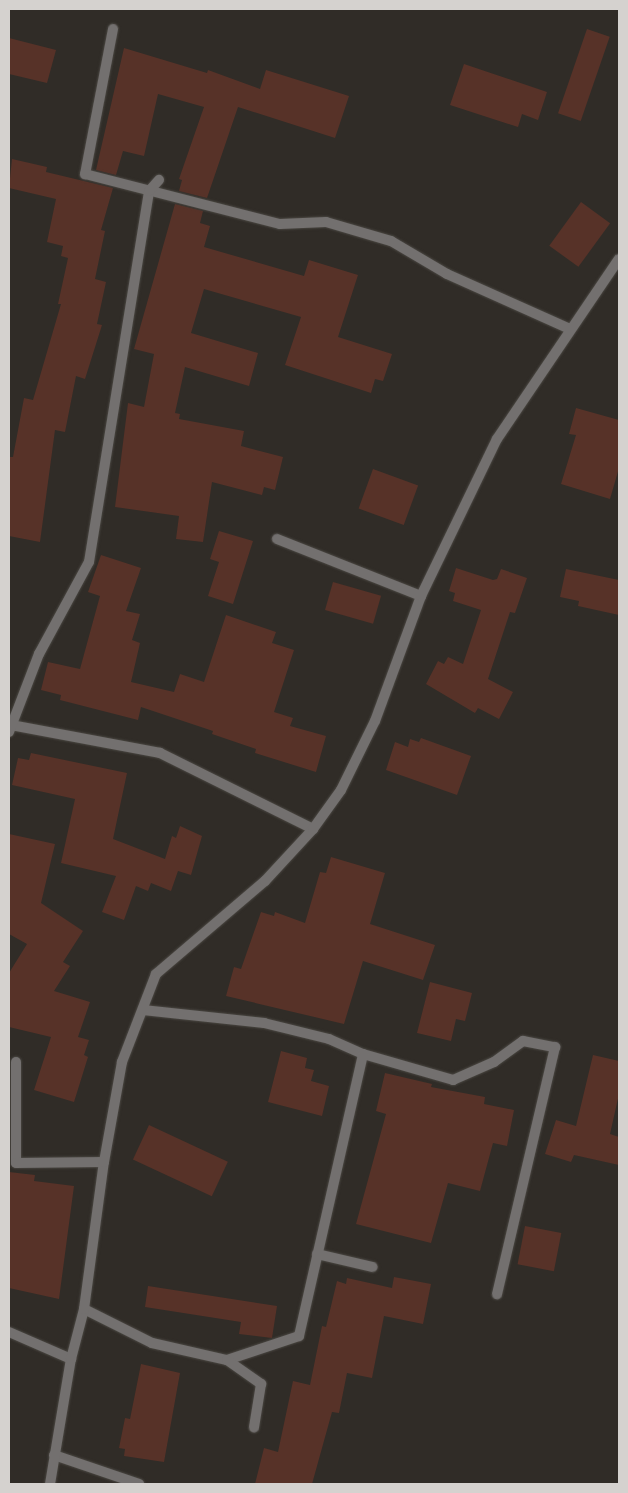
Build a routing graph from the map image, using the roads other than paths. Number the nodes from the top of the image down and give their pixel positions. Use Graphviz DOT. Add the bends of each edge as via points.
graph roads {
  1 [pos="113,29"];
  2 [pos="159,180"];
  3 [pos="149,191"];
  4 [pos="619,259"];
  5 [pos="570,329"];
  6 [pos="277,539"];
  7 [pos="421,596"];
  8 [pos="10,728"];
  9 [pos="313,829"];
  10 [pos="143,1010"];
  11 [pos="363,1054"];
  12 [pos="16,1062"];
  13 [pos="104,1162"];
  14 [pos="317,1254"];
  15 [pos="372,1267"];
  16 [pos="497,1294"];
  17 [pos="84,1309"];
  18 [pos="9,1332"];
  19 [pos="71,1359"];
  20 [pos="226,1360"];
  21 [pos="254,1427"];
  22 [pos="54,1455"];
  23 [pos="50,1484"];
  24 [pos="139,1484"];
  1 -- 3 [label="street" via="86,174"];
  2 -- 3 [label="street"];
  3 -- 5 [label="street" via="280,224 326,222 391,241 447,274"];
  3 -- 8 [label="street" via="88,562 39,654"];
  4 -- 5 [label="street"];
  5 -- 7 [label="street" via="497,438"];
  6 -- 7 [label="street"];
  7 -- 9 [label="street" via="375,721 341,790"];
  8 -- 9 [label="street" via="160,753"];
  9 -- 10 [label="street" via="265,881 156,974"];
  10 -- 11 [label="street" via="264,1023 329,1039"];
  10 -- 13 [label="street" via="122,1062"];
  11 -- 14 [label="street"];
  11 -- 16 [label="street" via="453,1080 494,1062 523,1041 555,1047"];
  12 -- 13 [label="street" via="16,1163"];
  13 -- 17 [label="street"];
  14 -- 15 [label="street"];
  14 -- 20 [label="street" via="299,1336"];
  17 -- 19 [label="street"];
  17 -- 20 [label="street" via="152,1343"];
  18 -- 19 [label="street"];
  19 -- 22 [label="street"];
  20 -- 21 [label="street" via="261,1384"];
  22 -- 23 [label="street"];
  22 -- 24 [label="street"];
}
